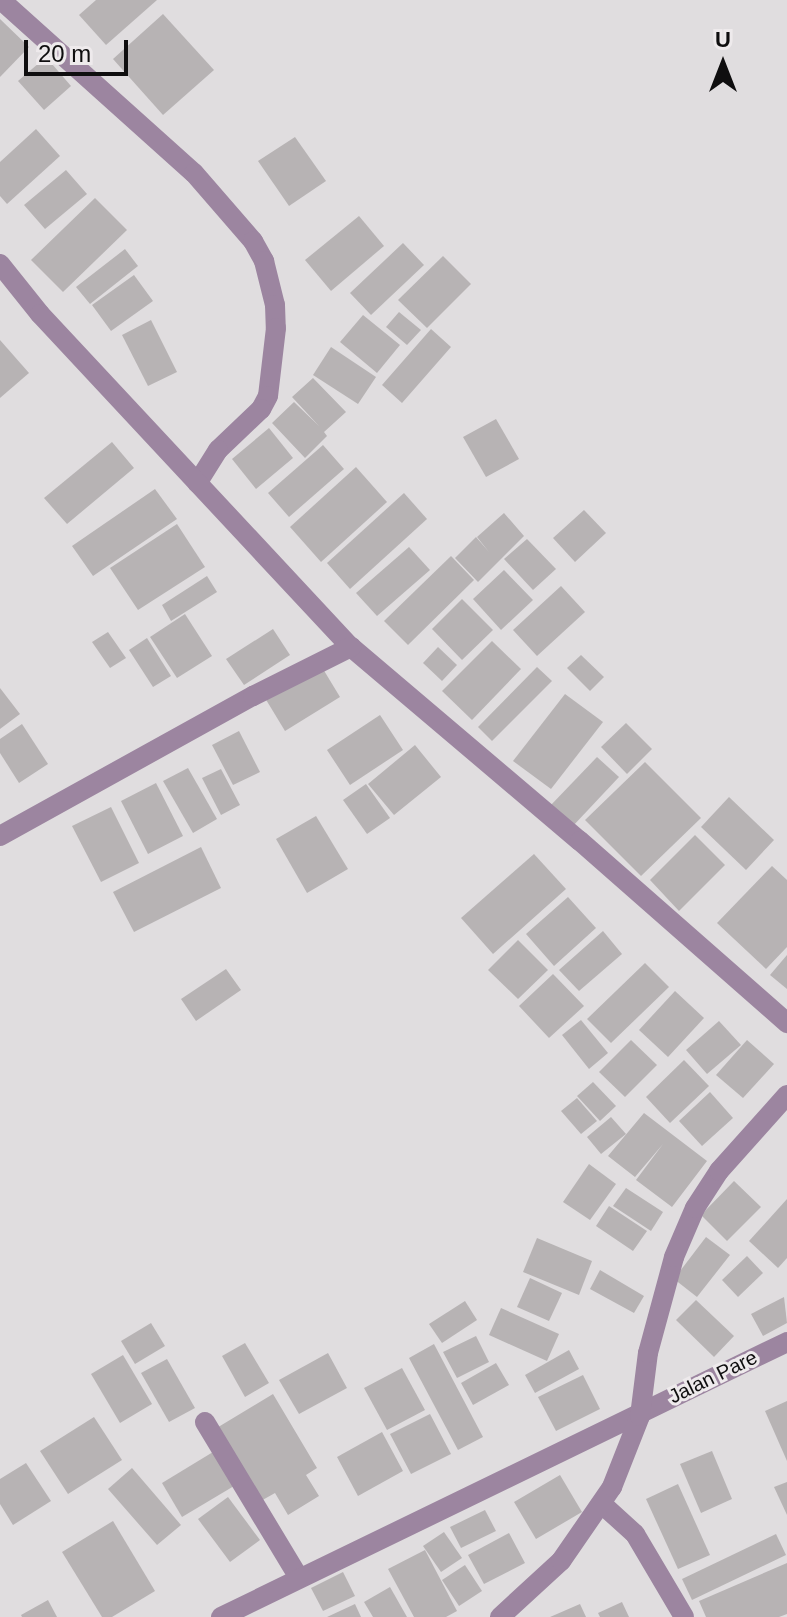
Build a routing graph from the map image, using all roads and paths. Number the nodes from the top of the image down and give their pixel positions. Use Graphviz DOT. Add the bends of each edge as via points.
graph roads {
  1 [pos="1,0"];
  2 [pos="0,264"];
  3 [pos="197,483"];
  4 [pos="351,647"];
  5 [pos="0,836"];
  6 [pos="787,1023"];
  7 [pos="787,1095"];
  8 [pos="787,1342"];
  9 [pos="640,1416"];
  10 [pos="205,1422"];
  11 [pos="603,1505"];
  12 [pos="299,1578"];
  13 [pos="221,1617"];
  14 [pos="500,1617"];
  15 [pos="684,1617"];
  1 -- 3 [label="street" via="194,173 264,261 276,328 268,396 218,450"];
  2 -- 3 [label="street"];
  3 -- 4 [label="street"];
  4 -- 5 [label="street"];
  4 -- 6 [label="street"];
  7 -- 9 [label="street" via="719,1171 695,1208 659,1310"];
  8 -- 9 [label="street, Jalan Pare" via="672,1395"];
  9 -- 11 [label="street"];
  9 -- 12 [label="street, Jalan Pare"];
  10 -- 12 [label="street"];
  11 -- 14 [label="street" via="561,1561"];
  11 -- 15 [label="street" via="635,1534"];
  12 -- 13 [label="street, Jalan Pare"];
}
